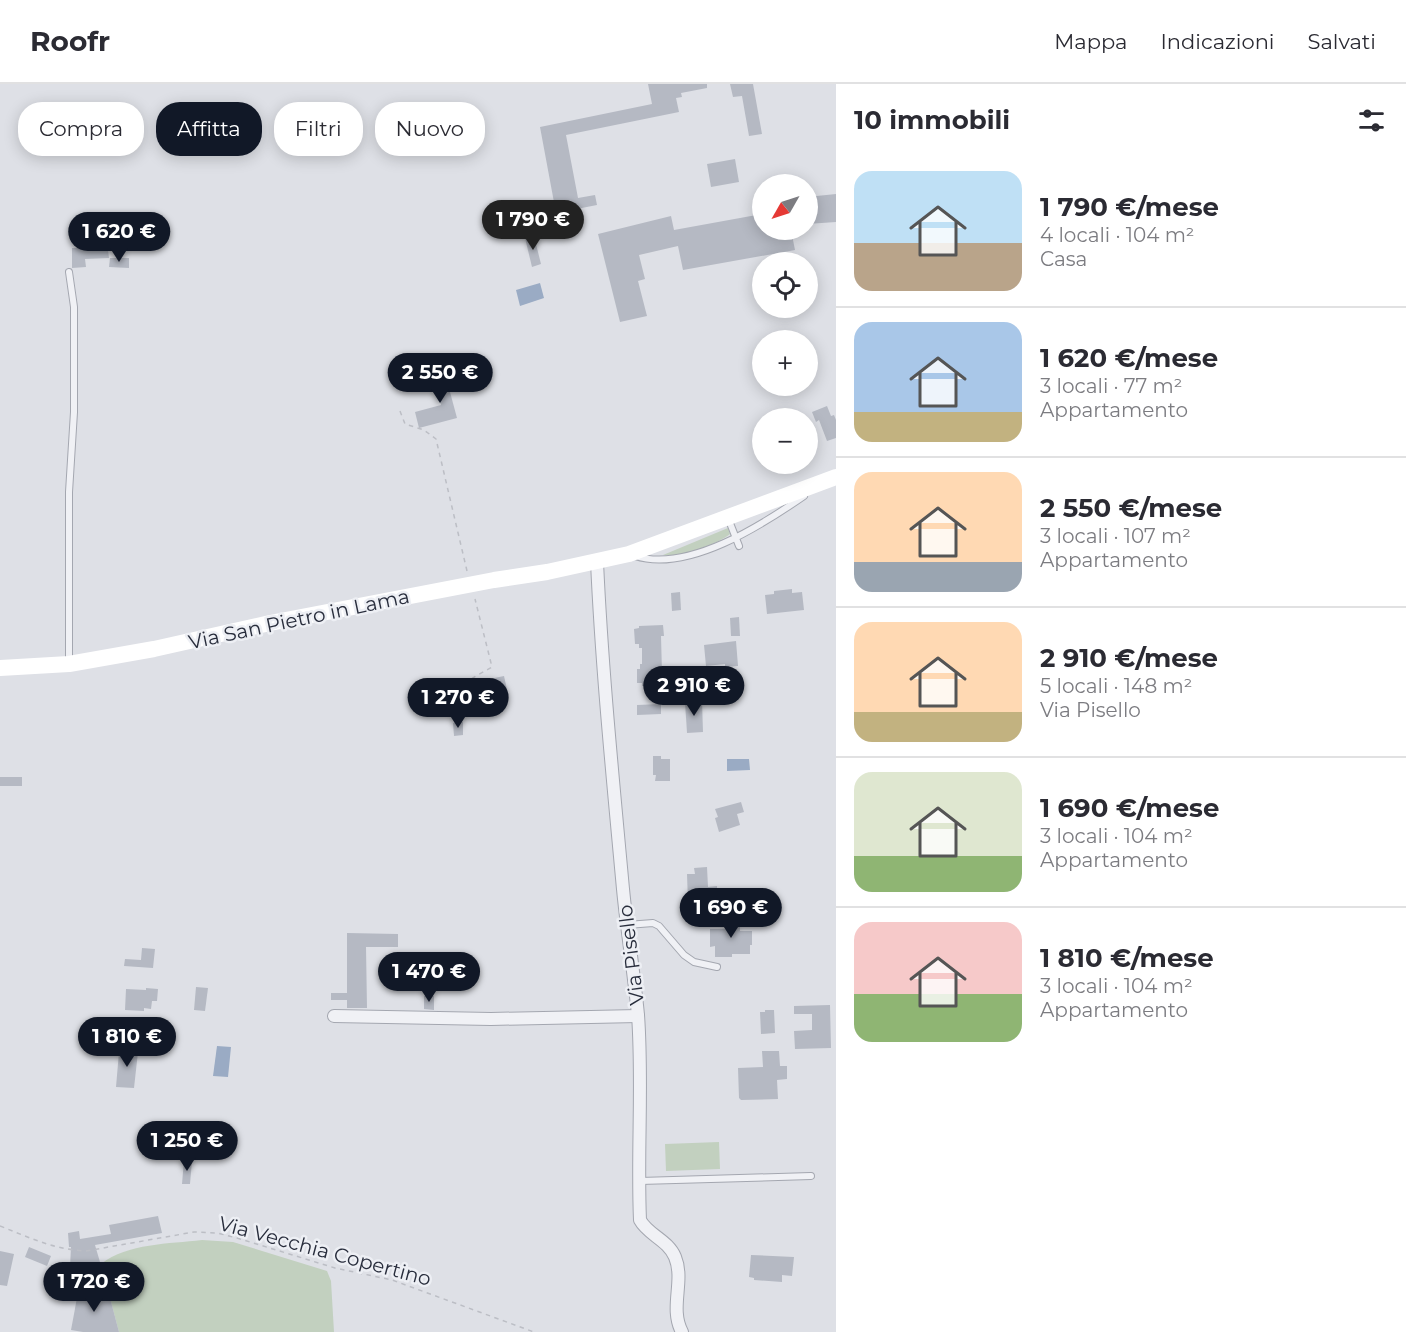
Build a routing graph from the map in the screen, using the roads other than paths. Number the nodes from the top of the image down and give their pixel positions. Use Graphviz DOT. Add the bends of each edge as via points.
graph roads {
  1 [pos="69,272"];
  2 [pos="828,480"];
  3 [pos="728,518"];
  4 [pos="734,537"];
  5 [pos="739,546"];
  6 [pos="629,554"];
  7 [pos="597,562"];
  8 [pos="69,664"];
  9 [pos="0,668"];
  10 [pos="627,925"];
  11 [pos="717,967"];
  12 [pos="333,1016"];
  13 [pos="638,1016"];
  14 [pos="811,1176"];
  15 [pos="640,1180"];
  16 [pos="682,1332"];
  1 -- 8 [label="lane" via="74,307 74,400 69,492"];
  2 -- 3 [label="main road, Via San Pietro in Lama"];
  2 -- 4 [label="lane" via="766,522"];
  3 -- 4 [label="lane"];
  3 -- 6 [label="main road, Via San Pietro in Lama"];
  4 -- 5 [label="lane"];
  4 -- 6 [label="lane" via="677,559 645,559"];
  6 -- 7 [label="main road, Via San Pietro in Lama"];
  7 -- 8 [label="main road, Via San Pietro in Lama"];
  7 -- 10 [label="street, Via Pisello" via="603,676"];
  8 -- 9 [label="main road, Via San Pietro in Lama"];
  10 -- 11 [label="lane" via="653,922 684,955 694,962"];
  10 -- 13 [label="street, Via Pisello"];
  12 -- 13 [label="street" via="491,1019"];
  13 -- 15 [label="street, Via Pisello"];
  14 -- 15 [label="lane"];
  15 -- 16 [label="street, Via Pisello" via="640,1220 666,1244 678,1266 676,1315"];
}
